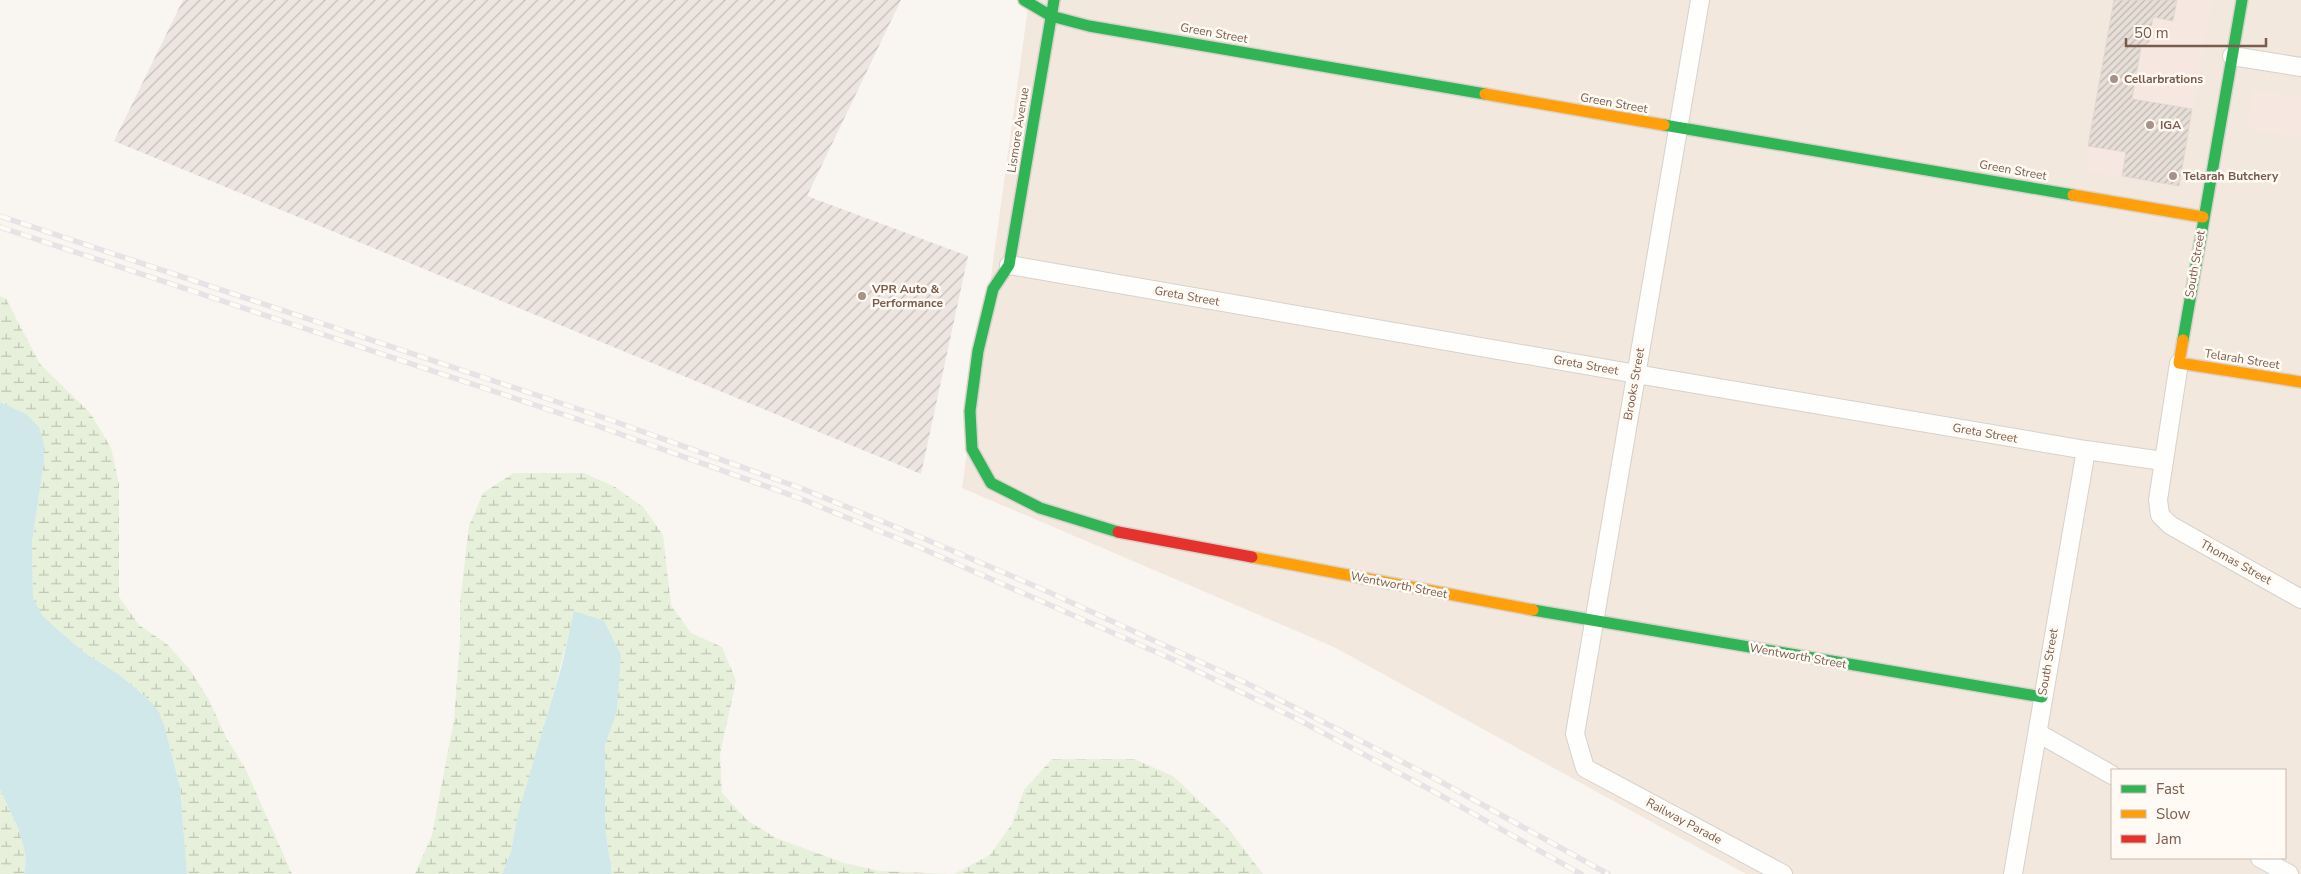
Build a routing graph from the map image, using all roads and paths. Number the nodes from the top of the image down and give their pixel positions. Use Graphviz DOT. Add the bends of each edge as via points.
graph roads {
  1 [pos="1024,0"];
  2 [pos="1054,0"];
  3 [pos="1700,0"];
  4 [pos="2242,0"];
  5 [pos="1051,16"];
  6 [pos="2232,56"];
  7 [pos="2301,67"];
  8 [pos="1678,128"];
  9 [pos="2203,217"];
  10 [pos="1009,265"];
  11 [pos="2178,363"];
  12 [pos="1636,374"];
  13 [pos="2301,382"];
  14 [pos="2086,450"];
  15 [pos="2163,461"];
  16 [pos="2170,525"];
  17 [pos="2301,599"];
  18 [pos="1593,622"];
  19 [pos="2042,697"];
  20 [pos="2038,733"];
  21 [pos="1585,768"];
  22 [pos="2111,774"];
  23 [pos="2262,859"];
  24 [pos="1783,874"];
  25 [pos="2013,874"];
  26 [pos="2288,874"];
  1 -- 5 [label="street, Green Street"];
  2 -- 5 [label="street, Lismore Avenue"];
  3 -- 8 [label="street, Brooks Street"];
  4 -- 6 [label="street, South Street"];
  5 -- 8 [label="street, Green Street"];
  5 -- 10 [label="street, Lismore Avenue"];
  6 -- 7 [label="street"];
  6 -- 9 [label="street, South Street"];
  8 -- 9 [label="street, Green Street"];
  8 -- 12 [label="street, Brooks Street"];
  9 -- 11 [label="street, South Street"];
  10 -- 12 [label="street, Greta Street"];
  10 -- 18 [label="street, Wentworth Street" via="993,288 978,351 970,411 972,449 992,483 1040,508 1110,530"];
  11 -- 13 [label="street, Telarah Street"];
  11 -- 15 [label="street, South Street"];
  12 -- 14 [label="street, Greta Street"];
  12 -- 18 [label="street, Brooks Street"];
  14 -- 15 [label="street, Greta Street"];
  14 -- 19 [label="street, South Street"];
  15 -- 16 [label="street, South Street" via="2158,500 2160,514"];
  16 -- 17 [label="street, Thomas Street"];
  18 -- 19 [label="street, Wentworth Street"];
  18 -- 21 [label="street, Brooks Street" via="1574,734"];
  19 -- 20 [label="street, South Street"];
  20 -- 22 [label="street"];
  20 -- 25 [label="street, South Street"];
  21 -- 24 [label="street, Railway Parade"];
  23 -- 26 [label="street"];
}
